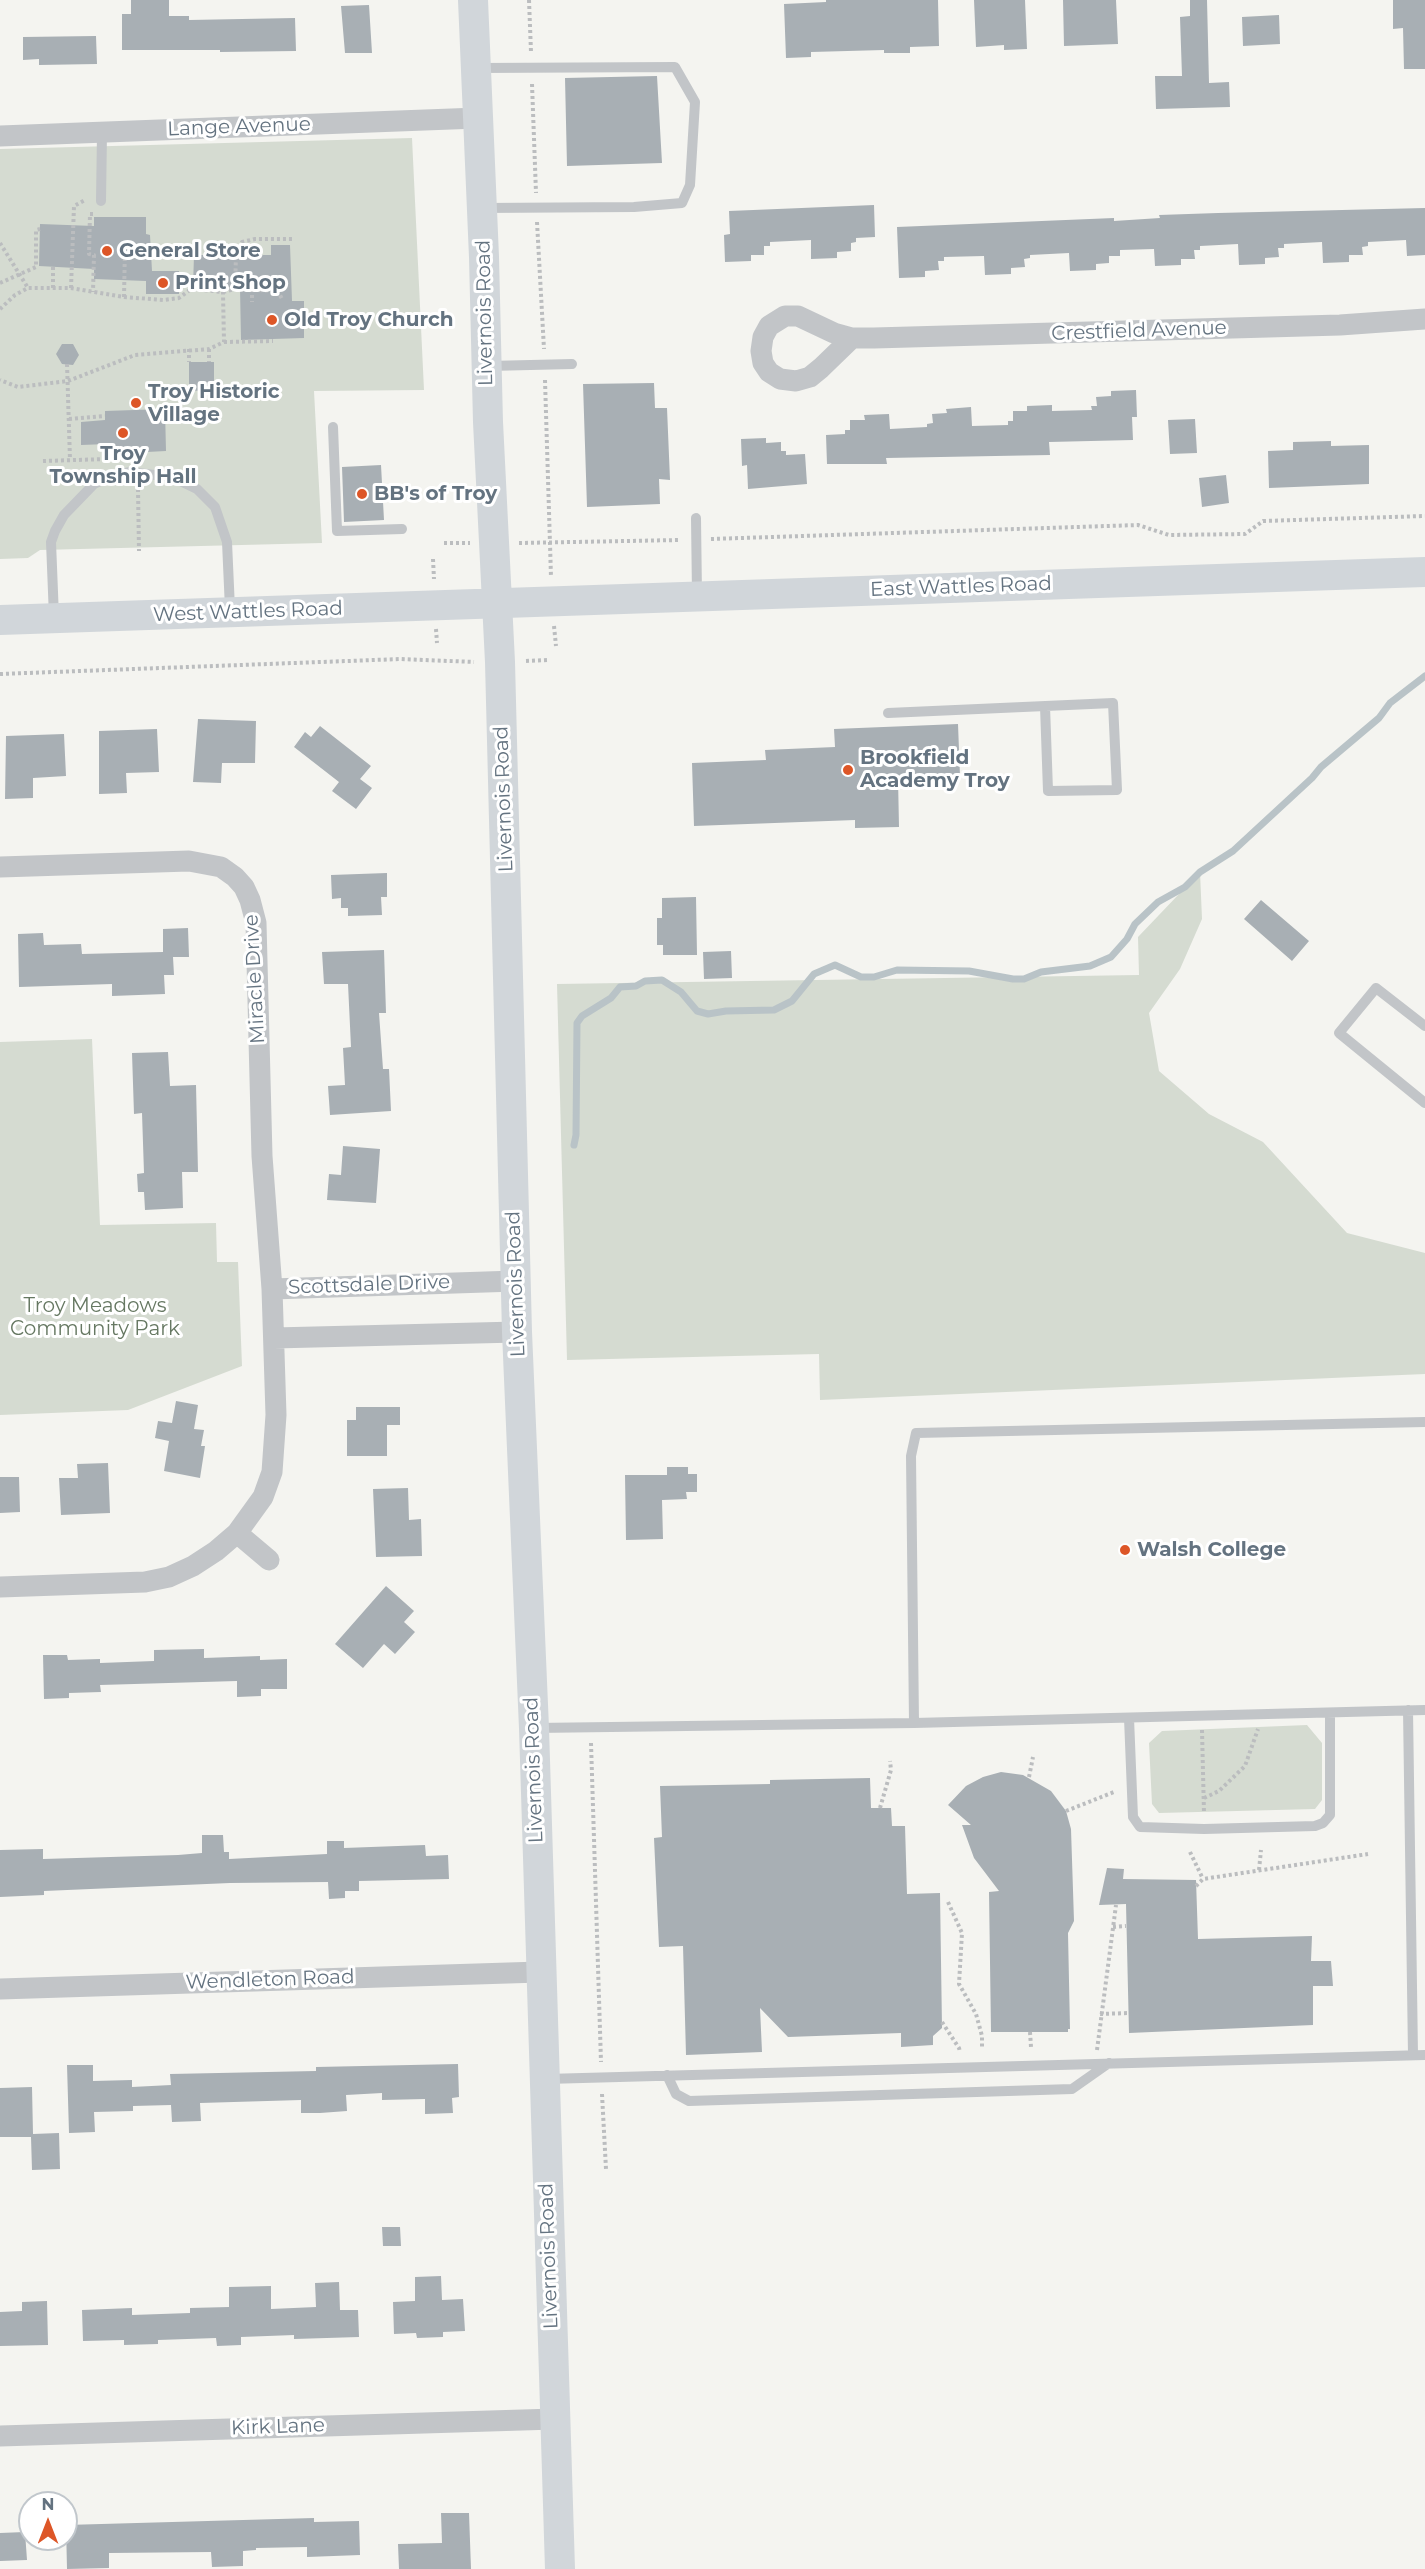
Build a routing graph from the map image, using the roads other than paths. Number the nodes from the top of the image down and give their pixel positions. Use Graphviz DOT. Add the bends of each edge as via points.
graph roads {
  1 [pos="473,0"];
  2 [pos="476,68"];
  3 [pos="478,118"];
  4 [pos="102,133"];
  5 [pos="0,136"];
  6 [pos="101,201"];
  7 [pos="482,208"];
  8 [pos="1425,319"];
  9 [pos="852,338"];
  10 [pos="572,364"];
  11 [pos="486,366"];
  12 [pos="333,427"];
  13 [pos="696,518"];
  14 [pos="402,529"];
  15 [pos="1425,572"];
  16 [pos="697,595"];
  17 [pos="497,603"];
  18 [pos="230,612"];
  19 [pos="54,619"];
  20 [pos="0,620"];
  21 [pos="1045,706"];
  22 [pos="888,713"];
  23 [pos="0,867"];
  24 [pos="1425,1026"];
  25 [pos="1425,1103"];
  26 [pos="516,1281"];
  27 [pos="272,1289"];
  28 [pos="517,1332"];
  29 [pos="274,1338"];
  30 [pos="1425,1422"];
  31 [pos="237,1533"];
  32 [pos="269,1560"];
  33 [pos="0,1587"];
  34 [pos="1408,1710"];
  35 [pos="1425,1710"];
  36 [pos="1330,1713"];
  37 [pos="1129,1718"];
  38 [pos="914,1724"];
  39 [pos="534,1728"];
  40 [pos="540,1972"];
  41 [pos="0,1989"];
  42 [pos="1413,2055"];
  43 [pos="1425,2055"];
  44 [pos="1109,2063"];
  45 [pos="667,2075"];
  46 [pos="543,2079"];
  47 [pos="555,2419"];
  48 [pos="0,2436"];
  49 [pos="560,2569"];
  1 -- 2 [label="main road, Livernois Road"];
  2 -- 3 [label="main road, Livernois Road"];
  2 -- 7 [label="lane" via="675,67 695,102 690,185 682,203"];
  3 -- 4 [label="street, Lange Avenue"];
  3 -- 7 [label="main road, Livernois Road"];
  4 -- 5 [label="street, Lange Avenue"];
  4 -- 6 [label="lane"];
  7 -- 11 [label="main road, Livernois Road"];
  8 -- 9 [label="street, Crestfield Avenue" via="1340,325"];
  10 -- 11 [label="lane"];
  11 -- 17 [label="main road, Livernois Road"];
  12 -- 14 [label="lane" via="337,531"];
  13 -- 16 [label="lane"];
  15 -- 16 [label="main road, East Wattles Road"];
  16 -- 17 [label="main road, East Wattles Road"];
  17 -- 18 [label="main road, West Wattles Road"];
  17 -- 26 [label="main road, Livernois Road"];
  18 -- 19 [label="main road, West Wattles Road"];
  18 -- 19 [label="lane" via="227,542 215,507 197,489 172,477 138,472 94,484 64,514 51,542"];
  19 -- 20 [label="main road, West Wattles Road"];
  21 -- 21 [label="lane" via="1113,703 1117,790 1048,791"];
  21 -- 22 [label="lane"];
  23 -- 27 [label="street, Miracle Drive" via="189,861 221,867 244,886 256,923 262,1156"];
  24 -- 25 [label="lane" via="1376,988 1339,1033"];
  26 -- 27 [label="street, Scottsdale Drive"];
  26 -- 28 [label="main road, Livernois Road"];
  27 -- 29 [label="street, Scottsdale Drive"];
  28 -- 29 [label="street"];
  28 -- 39 [label="main road, Livernois Road"];
  29 -- 31 [label="street, Scottsdale Drive" via="276,1433 272,1472 262,1497"];
  30 -- 38 [label="lane" via="916,1433 911,1456"];
  31 -- 32 [label="street"];
  31 -- 33 [label="street, Scottsdale Drive" via="193,1566 169,1577 145,1582"];
  34 -- 35 [label="lane"];
  34 -- 36 [label="lane"];
  34 -- 42 [label="lane"];
  36 -- 37 [label="lane"];
  36 -- 37 [label="lane" via="1330,1815 1315,1826 1237,1828 1140,1827 1133,1817"];
  37 -- 38 [label="lane"];
  38 -- 39 [label="lane"];
  39 -- 40 [label="main road, Livernois Road"];
  40 -- 41 [label="street, Wendleton Road"];
  40 -- 46 [label="main road, Livernois Road"];
  42 -- 43 [label="lane"];
  42 -- 44 [label="lane"];
  44 -- 45 [label="lane"];
  44 -- 45 [label="lane" via="1072,2089 701,2101 682,2099"];
  45 -- 46 [label="lane"];
  46 -- 47 [label="main road, Livernois Road"];
  47 -- 48 [label="street, Kirk Lane"];
  47 -- 49 [label="main road, Livernois Road"];
}
